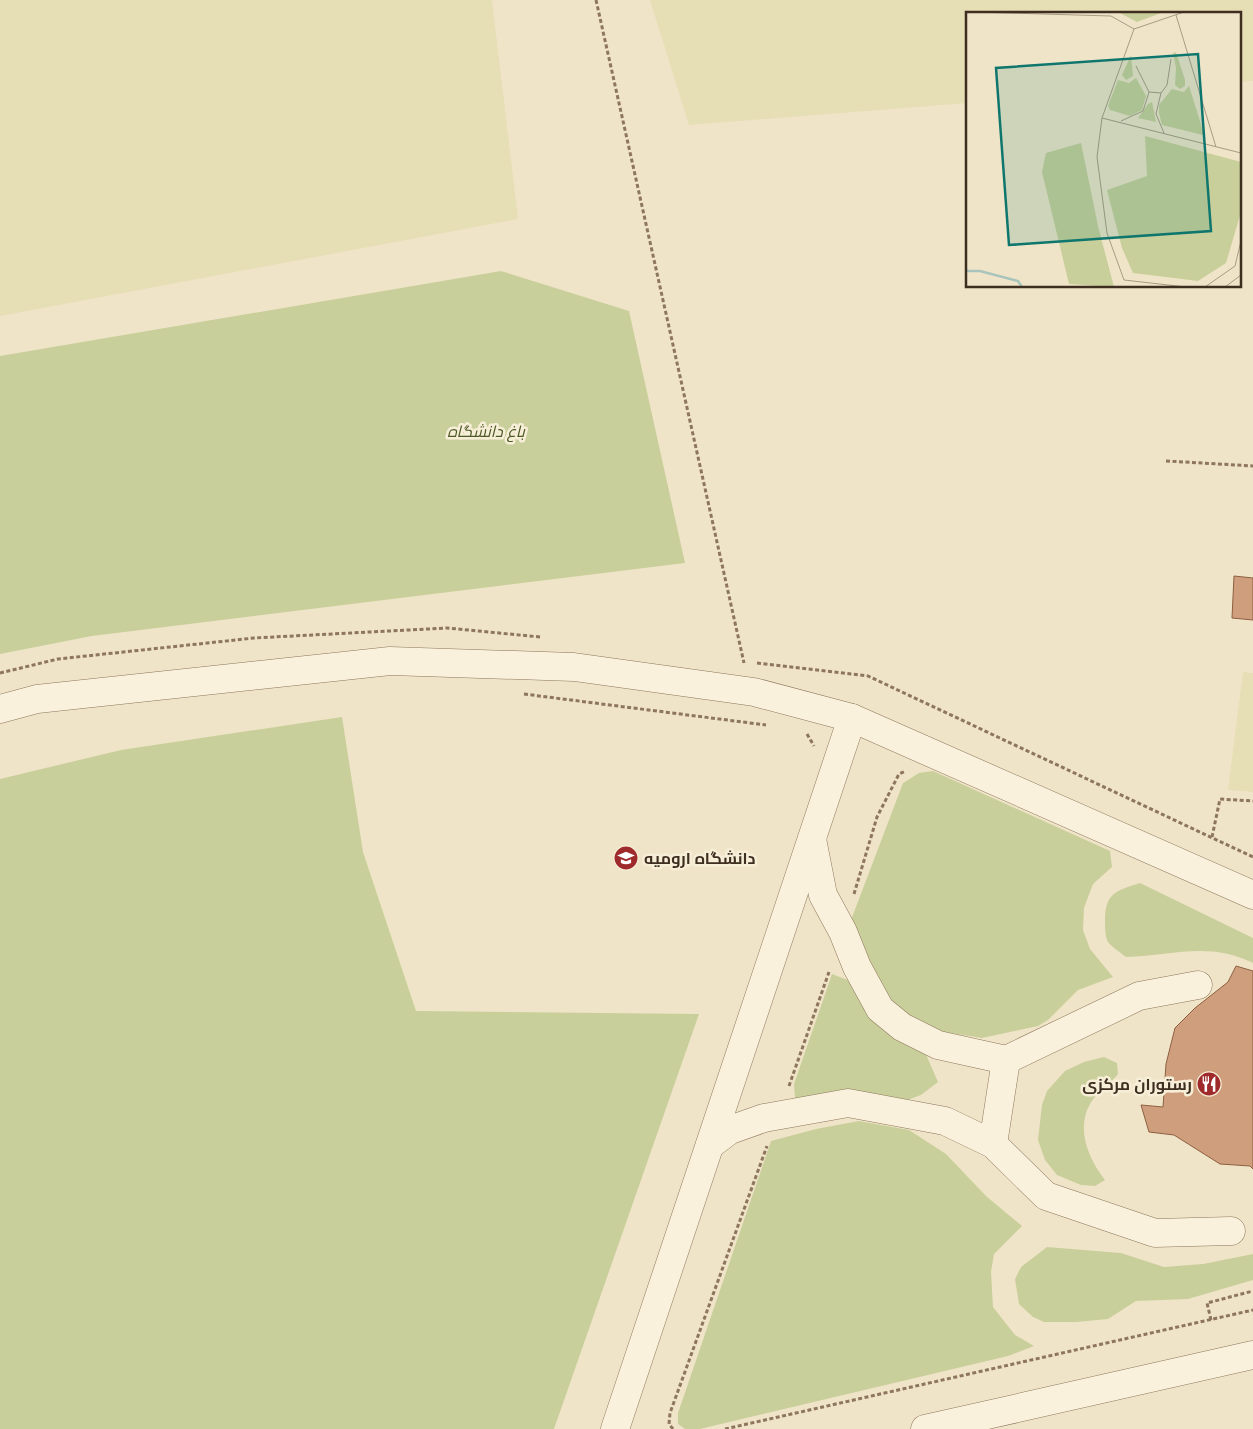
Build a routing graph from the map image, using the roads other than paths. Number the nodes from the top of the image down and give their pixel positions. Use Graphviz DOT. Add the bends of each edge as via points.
graph roads {
  1 [pos="0,709"];
  2 [pos="852,718"];
  3 [pos="812,839"];
  4 [pos="1253,895"];
  5 [pos="1198,986"];
  6 [pos="1006,1060"];
  7 [pos="993,1144"];
  8 [pos="710,1145"];
  9 [pos="1230,1231"];
  10 [pos="1253,1355"];
  11 [pos="615,1429"];
  12 [pos="925,1429"];
  1 -- 2 [label="lane" via="36,699 390,661 574,667 754,692"];
  2 -- 3 [label="lane"];
  2 -- 4 [label="lane"];
  3 -- 6 [label="lane" via="823,895 880,1009 902,1027 938,1045"];
  3 -- 8 [label="lane"];
  5 -- 6 [label="lane" via="1139,996"];
  6 -- 7 [label="lane"];
  7 -- 8 [label="lane" via="945,1121 848,1103 764,1118 730,1130"];
  7 -- 9 [label="lane" via="1046,1196 1155,1233"];
  8 -- 11 [label="lane"];
  10 -- 12 [label="lane"];
}
